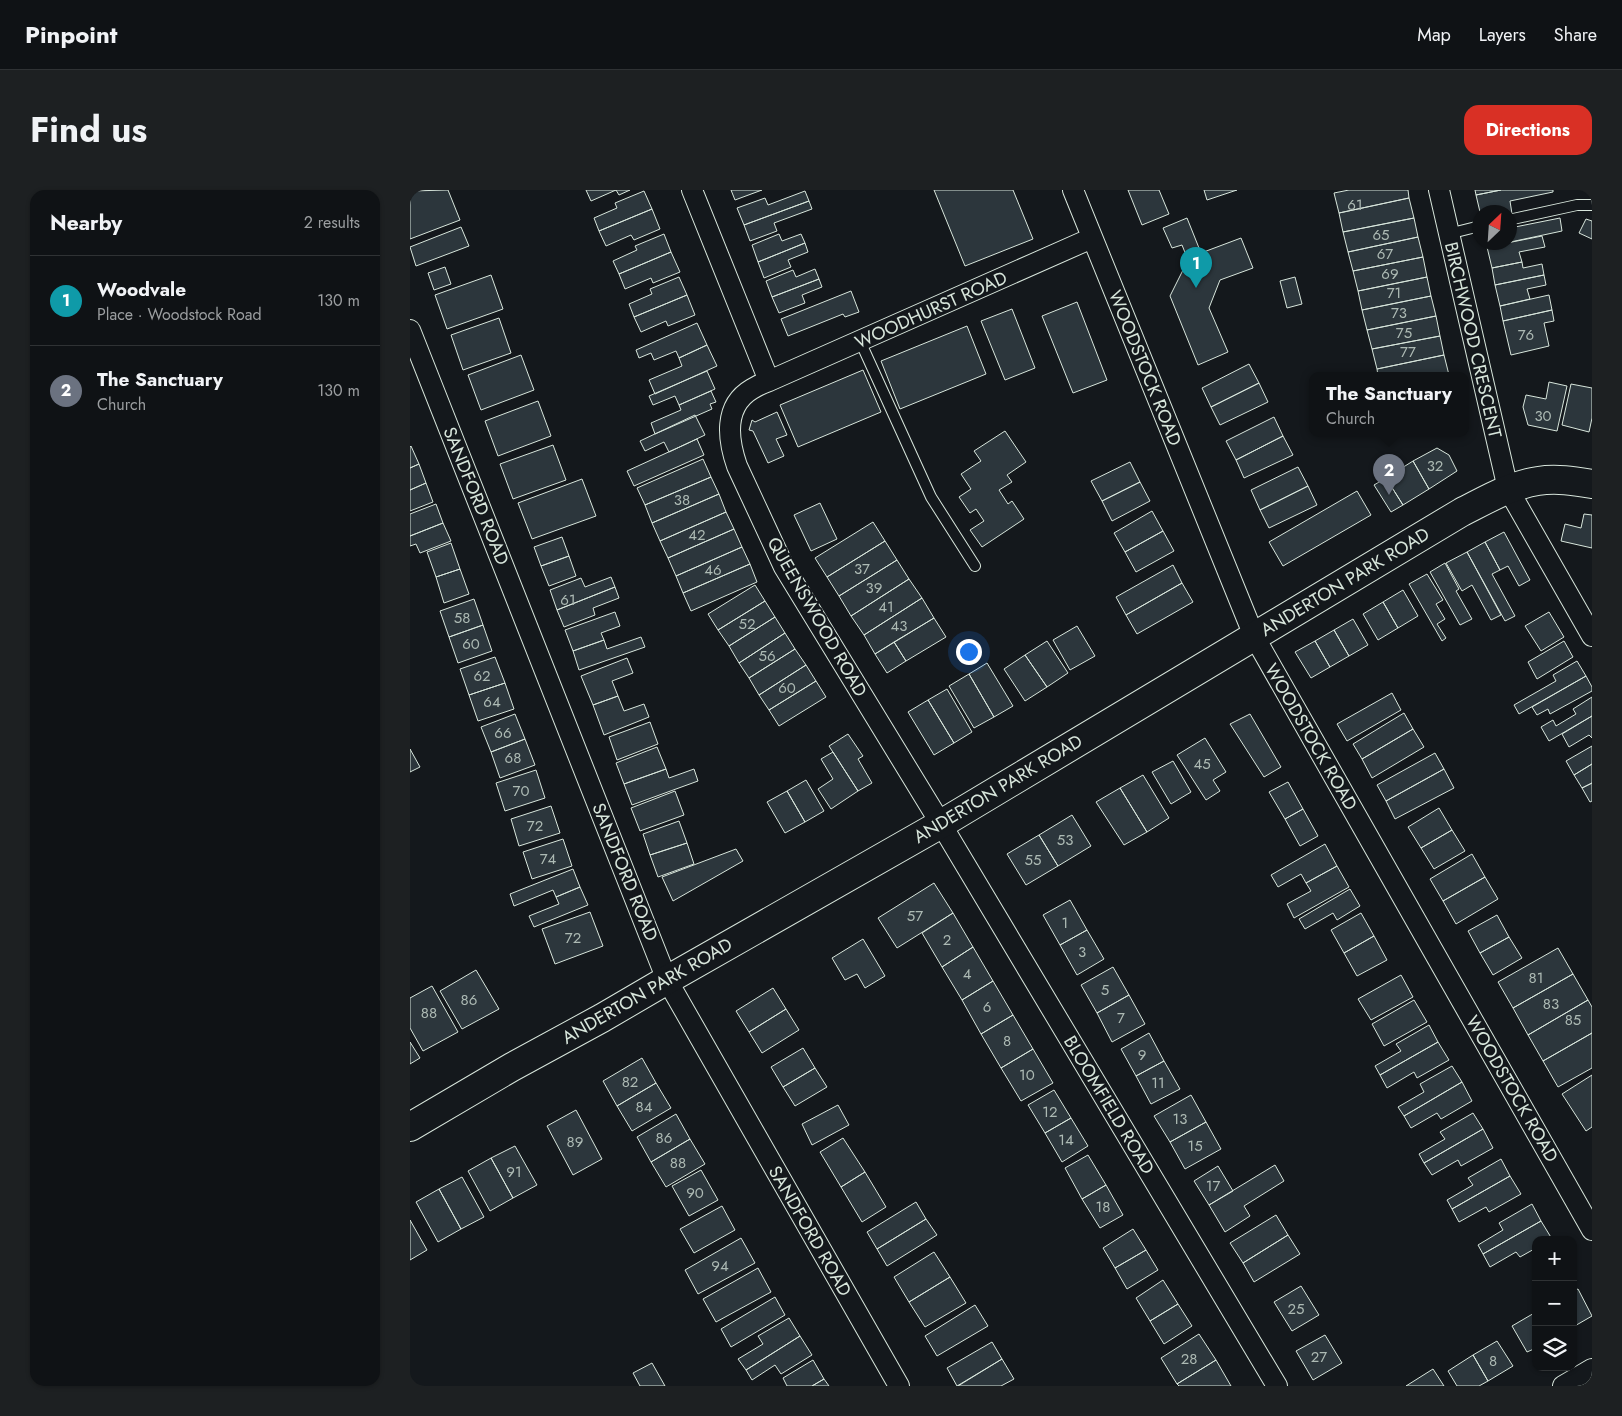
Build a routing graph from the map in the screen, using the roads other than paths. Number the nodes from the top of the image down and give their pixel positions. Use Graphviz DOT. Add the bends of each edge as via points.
graph roads {
  1 [pos="692,190"];
  2 [pos="1073,190"];
  3 [pos="1439,190"];
  4 [pos="1592,206"];
  5 [pos="1517,218"];
  6 [pos="1472,228"];
  7 [pos="1448,234"];
  8 [pos="1092,238"];
  9 [pos="410,330"];
  10 [pos="860,341"];
  11 [pos="769,380"];
  12 [pos="1592,484"];
  13 [pos="1508,489"];
  14 [pos="975,566"];
  15 [pos="1254,636"];
  16 [pos="1592,636"];
  17 [pos="941,824"];
  18 [pos="667,980"];
  19 [pos="410,1127"];
  20 [pos="1592,1230"];
  21 [pos="1592,1369"];
  22 [pos="899,1386"];
  23 [pos="1277,1386"];
  24 [pos="1563,1386"];
  1 -- 11 [label="street"];
  2 -- 8 [label="street, WOODSTOCK ROAD"];
  3 -- 7 [label="street, BIRCHWOOD CRESCENT"];
  4 -- 5 [label="lane" via="1577,205"];
  6 -- 7 [label="lane"];
  7 -- 13 [label="street, BIRCHWOOD CRESCENT"];
  8 -- 10 [label="street, WOODHURST ROAD"];
  8 -- 15 [label="street, WOODSTOCK ROAD"];
  9 -- 18 [label="street, SANDFORD ROAD"];
  10 -- 11 [label="street, WOODHURST ROAD"];
  10 -- 14 [label="lane" via="931,497"];
  11 -- 17 [label="street, QUEENSWOOD ROAD" via="740,398 730,423 731,449 784,567"];
  12 -- 13 [label="street, ANDERTON PARK ROAD" via="1538,480"];
  13 -- 15 [label="street, ANDERTON PARK ROAD" via="1462,512"];
  13 -- 16 [label="street, BIRCHWOOD CRESCENT"];
  15 -- 17 [label="street, ANDERTON PARK ROAD"];
  15 -- 20 [label="street, WOODSTOCK ROAD"];
  17 -- 18 [label="street, ANDERTON PARK ROAD"];
  17 -- 23 [label="street, BLOOMFIELD ROAD"];
  18 -- 19 [label="street, ANDERTON PARK ROAD"];
  18 -- 22 [label="street, SANDFORD ROAD"];
  21 -- 24 [label="street"];
}
